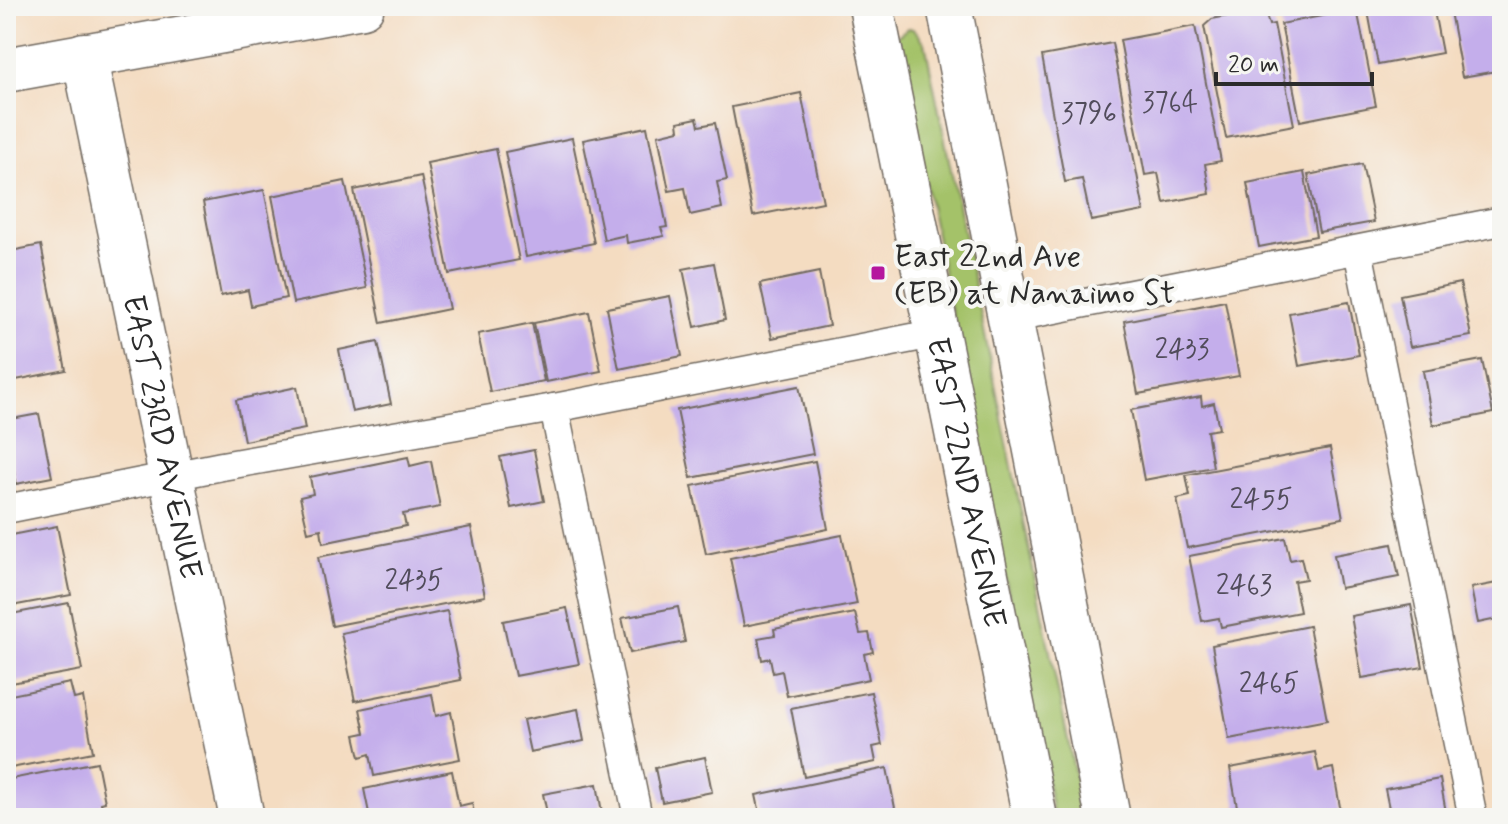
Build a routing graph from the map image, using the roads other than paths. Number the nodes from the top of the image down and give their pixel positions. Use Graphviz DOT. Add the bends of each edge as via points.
graph roads {
  1 [pos="362,6"];
  2 [pos="871,6"];
  3 [pos="949,6"];
  4 [pos="84,55"];
  5 [pos="6,70"];
  6 [pos="1502,221"];
  7 [pos="1358,250"];
  8 [pos="1009,318"];
  9 [pos="938,333"];
  10 [pos="554,408"];
  11 [pos="170,477"];
  12 [pos="6,509"];
  13 [pos="242,818"];
  14 [pos="638,818"];
  15 [pos="1035,818"];
  16 [pos="1108,818"];
  17 [pos="1473,818"];
  1 -- 4 [label="street"];
  2 -- 9 [label="street, EAST 22ND AVENUE"];
  3 -- 8 [label="street"];
  4 -- 5 [label="street"];
  4 -- 11 [label="street, EAST 23RD AVENUE"];
  6 -- 7 [label="lane"];
  7 -- 8 [label="lane"];
  7 -- 17 [label="lane"];
  8 -- 16 [label="street"];
  9 -- 10 [label="lane"];
  9 -- 15 [label="street, EAST 22ND AVENUE"];
  10 -- 11 [label="lane"];
  10 -- 14 [label="lane"];
  11 -- 12 [label="lane"];
  11 -- 13 [label="street, EAST 23RD AVENUE"];
}
